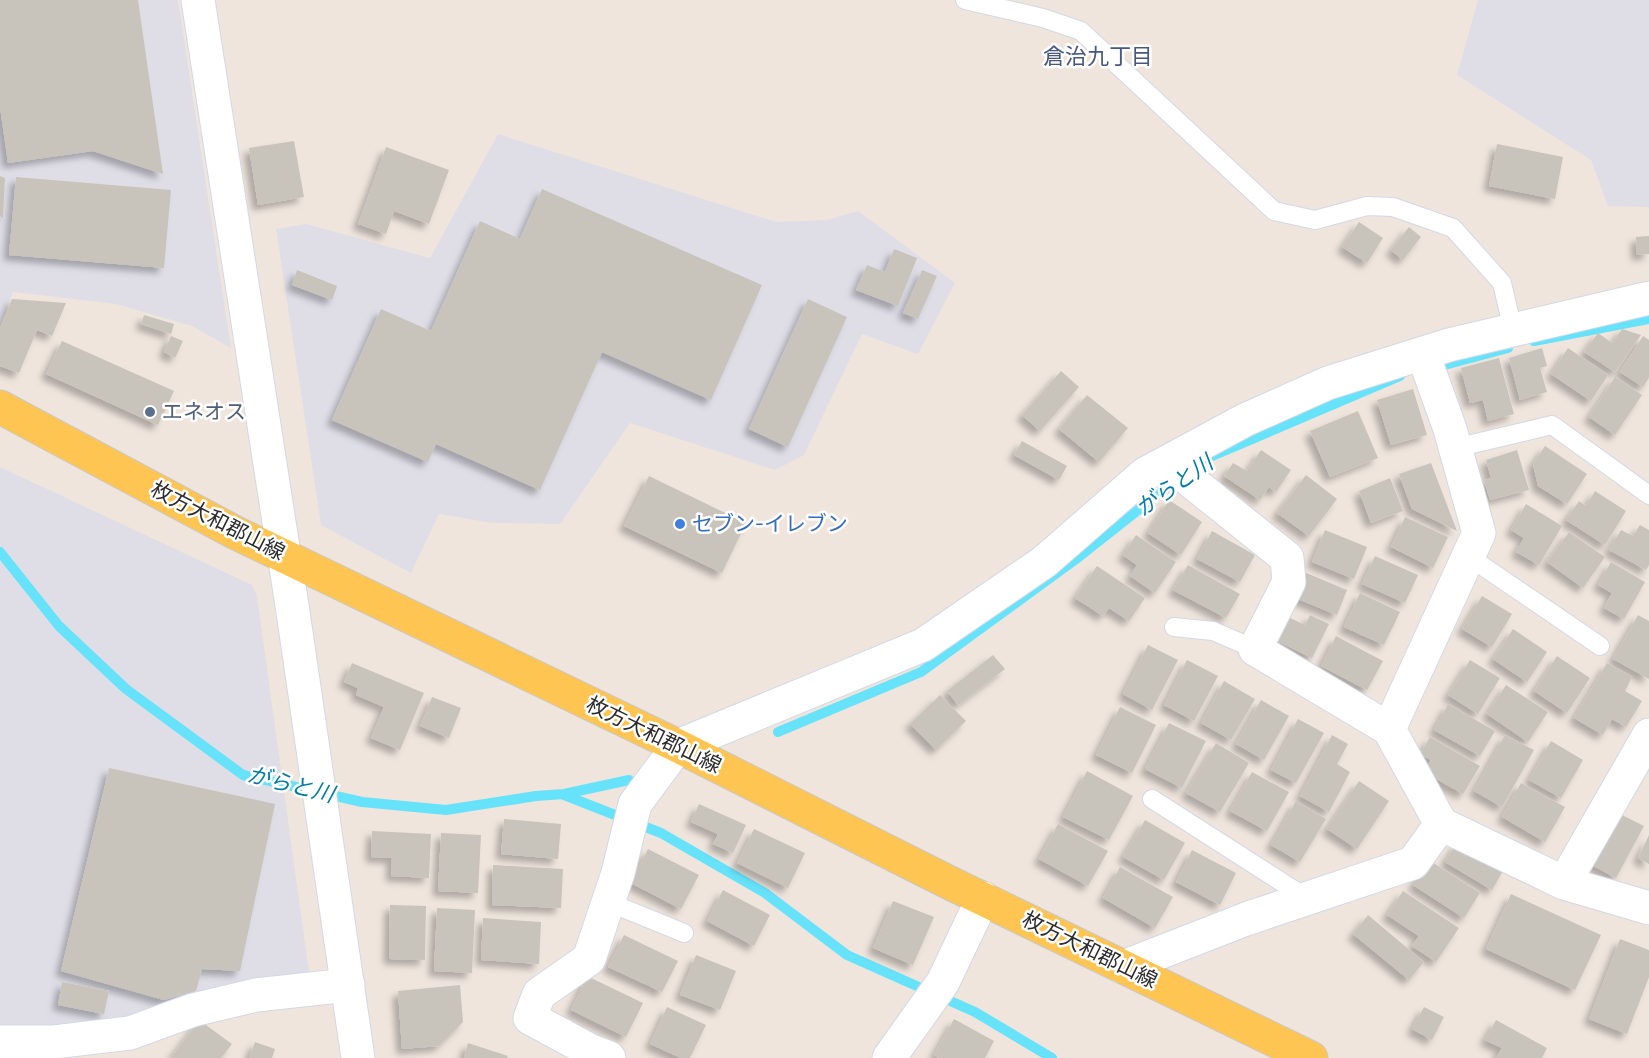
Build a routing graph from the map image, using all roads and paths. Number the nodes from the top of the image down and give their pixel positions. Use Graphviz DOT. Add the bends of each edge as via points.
graph roads {
  1 [pos="198,0"];
  2 [pos="965,0"];
  3 [pos="1649,298"];
  4 [pos="1513,330"];
  5 [pos="1427,364"];
  6 [pos="0,407"];
  7 [pos="1455,448"];
  8 [pos="1177,470"];
  9 [pos="1649,495"];
  10 [pos="284,555"];
  11 [pos="1468,556"];
  12 [pos="1174,627"];
  13 [pos="1600,646"];
  14 [pos="1255,649"];
  15 [pos="1389,729"];
  16 [pos="1649,735"];
  17 [pos="678,746"];
  18 [pos="1152,799"];
  19 [pos="1441,824"];
  20 [pos="1564,883"];
  21 [pos="983,898"];
  22 [pos="1308,899"];
  23 [pos="608,902"];
  24 [pos="1649,908"];
  25 [pos="684,933"];
  26 [pos="1123,966"];
  27 [pos="348,985"];
  28 [pos="0,1042"];
  29 [pos="358,1058"];
  30 [pos="609,1058"];
  31 [pos="889,1058"];
  32 [pos="1311,1058"];
  1 -- 10 [label="street"];
  2 -- 4 [label="lane" via="1082,31 1274,211 1315,220 1367,206 1393,207 1453,228 1502,283"];
  3 -- 4 [label="street"];
  4 -- 5 [label="street"];
  5 -- 7 [label="street"];
  5 -- 8 [label="street" via="1328,383 1245,420"];
  6 -- 10 [label="main road, 枚方大和郡山線"];
  7 -- 9 [label="lane" via="1552,425"];
  7 -- 11 [label="street" via="1479,533"];
  8 -- 14 [label="street" via="1287,558 1288,582"];
  8 -- 17 [label="street" via="1145,474 1044,562 923,645"];
  10 -- 17 [label="main road, 枚方大和郡山線"];
  10 -- 27 [label="street"];
  11 -- 13 [label="lane"];
  11 -- 15 [label="street"];
  12 -- 14 [label="lane" via="1213,631"];
  14 -- 15 [label="street"];
  15 -- 19 [label="street"];
  16 -- 20 [label="street"];
  17 -- 21 [label="main road, 枚方大和郡山線"];
  17 -- 23 [label="street" via="635,804"];
  18 -- 22 [label="lane"];
  19 -- 20 [label="street"];
  19 -- 22 [label="street" via="1413,863"];
  20 -- 24 [label="street"];
  21 -- 26 [label="main road, 枚方大和郡山線"];
  21 -- 31 [label="street" via="936,992"];
  22 -- 26 [label="street"];
  23 -- 25 [label="lane"];
  23 -- 30 [label="street" via="589,959 539,994 530,1018"];
  26 -- 32 [label="main road, 枚方大和郡山線"];
  27 -- 28 [label="street" via="256,995 193,1010 130,1033 54,1042"];
  27 -- 29 [label="street"];
}
